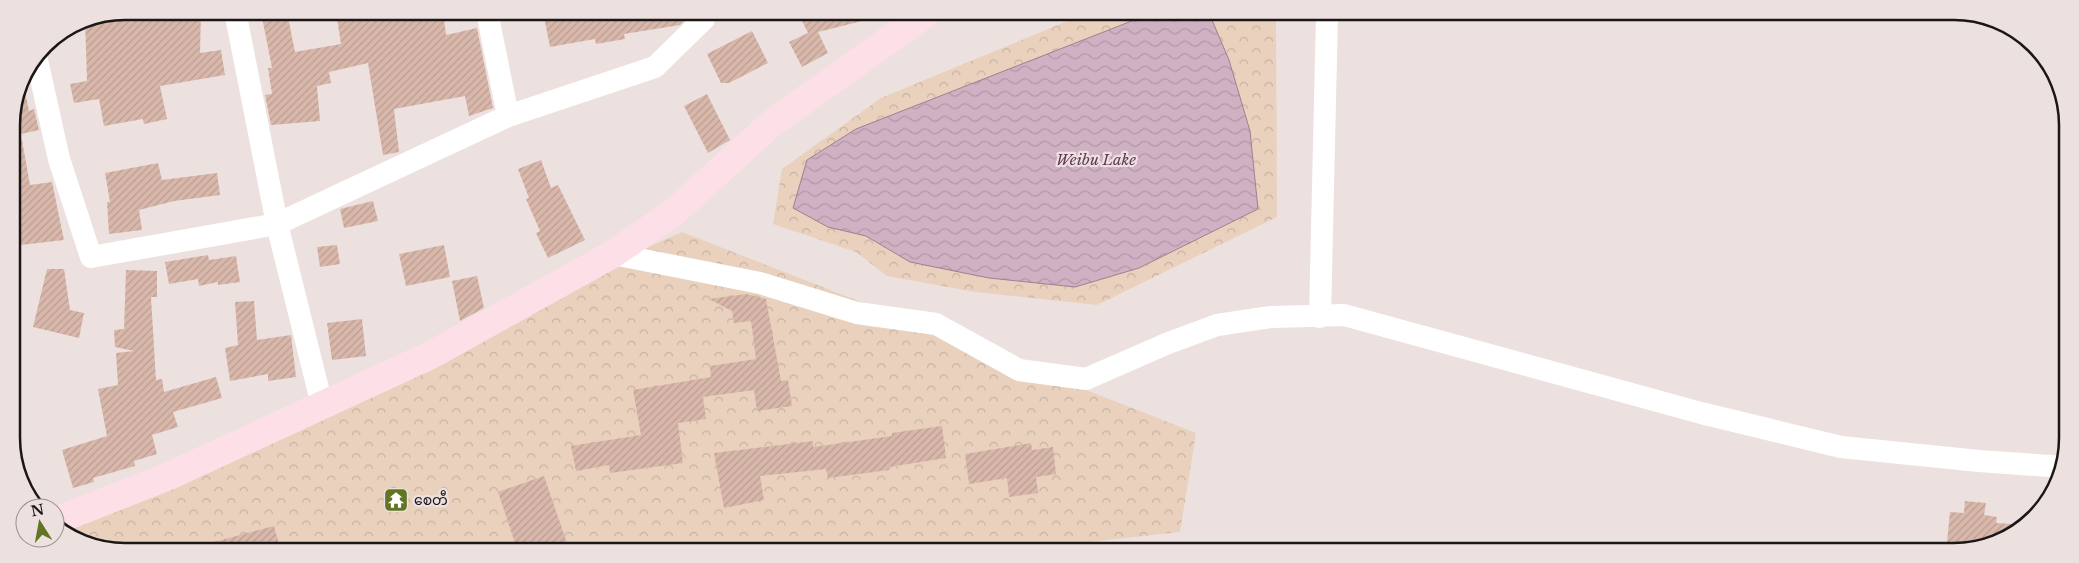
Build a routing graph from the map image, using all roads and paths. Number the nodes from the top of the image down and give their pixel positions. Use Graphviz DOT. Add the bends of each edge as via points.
graph roads {
  1 [pos="236,20"];
  2 [pos="489,20"];
  3 [pos="702,20"];
  4 [pos="917,20"];
  5 [pos="1327,20"];
  6 [pos="38,66"];
  7 [pos="508,116"];
  8 [pos="277,224"];
  9 [pos="613,254"];
  10 [pos="1320,317"];
  11 [pos="322,405"];
  12 [pos="2055,466"];
  13 [pos="65,517"];
  1 -- 8 [label="street"];
  2 -- 7 [label="street"];
  3 -- 7 [label="street" via="655,67"];
  4 -- 9 [label="main road" via="772,123 674,212"];
  5 -- 10 [label="street"];
  6 -- 8 [label="street" via="60,158 91,257"];
  7 -- 8 [label="street"];
  8 -- 11 [label="street"];
  9 -- 10 [label="street" via="760,283 857,313 936,324 1019,370 1086,379 1217,325 1271,316"];
  9 -- 11 [label="main road" via="431,356"];
  10 -- 12 [label="street" via="1344,315 1701,413 1841,447"];
  11 -- 13 [label="main road" via="169,476"];
}
